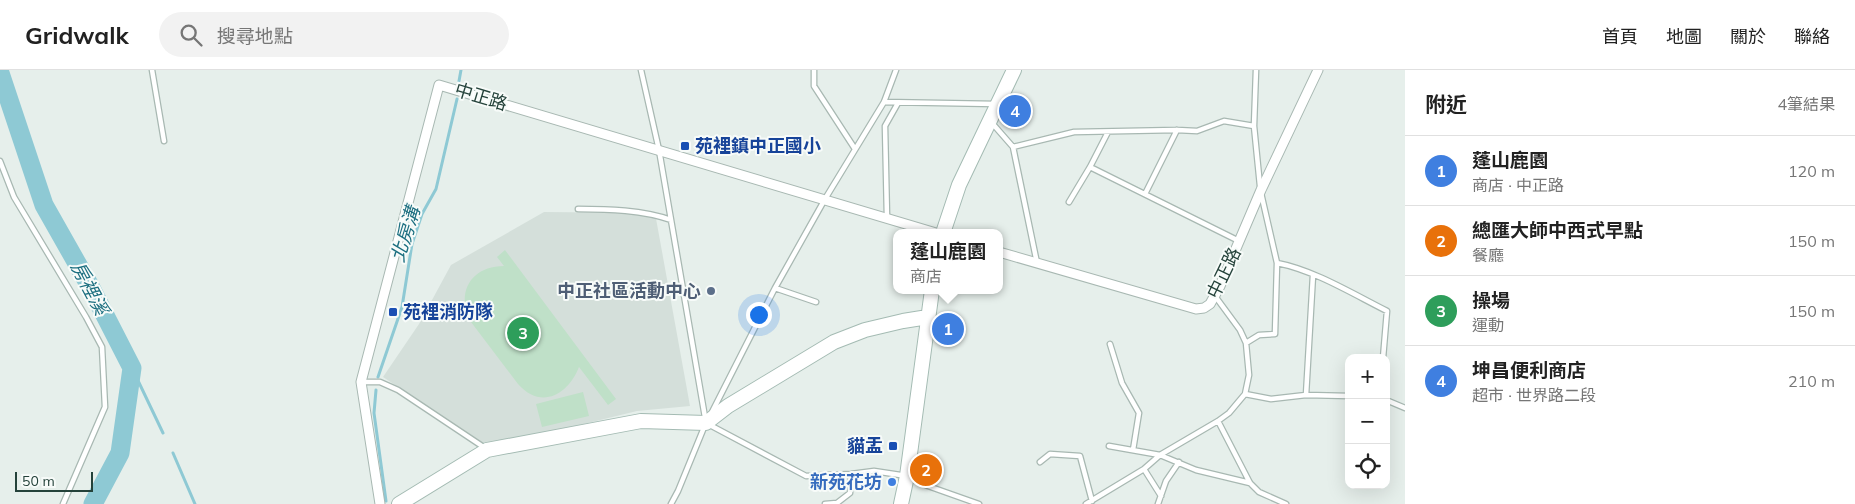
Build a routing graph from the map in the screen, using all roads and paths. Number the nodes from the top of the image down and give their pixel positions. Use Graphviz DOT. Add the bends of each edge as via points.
graph roads {
  1 [pos="152,70"];
  2 [pos="641,70"];
  3 [pos="814,70"];
  4 [pos="896,70"];
  5 [pos="1014,70"];
  6 [pos="1256,70"];
  7 [pos="1318,70"];
  8 [pos="884,102"];
  9 [pos="898,103"];
  10 [pos="997,104"];
  11 [pos="990,120"];
  12 [pos="1254,126"];
  13 [pos="1177,130"];
  14 [pos="1108,132"];
  15 [pos="164,141"];
  16 [pos="1013,147"];
  17 [pos="855,149"];
  18 [pos="659,150"];
  19 [pos="0,162"];
  20 [pos="1090,168"];
  21 [pos="1261,190"];
  22 [pos="1144,194"];
  23 [pos="825,198"];
  24 [pos="1069,202"];
  25 [pos="578,209"];
  26 [pos="887,218"];
  27 [pos="671,220"];
  28 [pos="923,229"];
  29 [pos="943,229"];
  30 [pos="1240,241"];
  31 [pos="1003,253"];
  32 [pos="1037,263"];
  33 [pos="1277,263"];
  34 [pos="1313,275"];
  35 [pos="775,288"];
  36 [pos="931,294"];
  37 [pos="1215,296"];
  38 [pos="816,302"];
  39 [pos="928,317"];
  40 [pos="1246,343"];
  41 [pos="1110,344"];
  42 [pos="1383,354"];
  43 [pos="361,382"];
  44 [pos="1244,394"];
  45 [pos="1306,395"];
  46 [pos="1345,396"];
  47 [pos="1390,402"];
  48 [pos="1405,408"];
  49 [pos="1218,421"];
  50 [pos="706,423"];
  51 [pos="1110,446"];
  52 [pos="487,450"];
  53 [pos="1133,450"];
  54 [pos="1160,455"];
  55 [pos="1040,462"];
  56 [pos="1178,462"];
  57 [pos="1144,469"];
  58 [pos="851,474"];
  59 [pos="907,476"];
  60 [pos="1250,483"];
  61 [pos="1161,496"];
  62 [pos="1092,501"];
  63 [pos="403,503"];
  64 [pos="63,504"];
  65 [pos="380,504"];
  66 [pos="671,504"];
  67 [pos="825,504"];
  68 [pos="902,504"];
  69 [pos="979,504"];
  70 [pos="1086,504"];
  71 [pos="1158,504"];
  72 [pos="1286,504"];
  1 -- 15 [label="lane"];
  2 -- 18 [label="lane"];
  3 -- 17 [label="lane" via="814,86"];
  4 -- 8 [label="lane"];
  5 -- 10 [label="street"];
  6 -- 12 [label="lane"];
  7 -- 21 [label="street, 中正路"];
  8 -- 9 [label="lane"];
  8 -- 17 [label="lane"];
  9 -- 10 [label="lane"];
  9 -- 26 [label="lane" via="885,126"];
  10 -- 11 [label="street"];
  11 -- 16 [label="lane"];
  11 -- 29 [label="street" via="959,185"];
  12 -- 13 [label="lane" via="1224,121 1197,131"];
  12 -- 21 [label="lane"];
  13 -- 14 [label="lane"];
  13 -- 22 [label="lane"];
  14 -- 16 [label="lane" via="1074,132"];
  14 -- 20 [label="lane"];
  16 -- 32 [label="lane"];
  17 -- 23 [label="lane"];
  18 -- 23 [label="street, 中正路"];
  18 -- 27 [label="lane"];
  18 -- 43 [label="street, 中正路" via="440,85"];
  19 -- 64 [label="lane" via="14,197 102,347 105,407"];
  20 -- 22 [label="lane"];
  20 -- 24 [label="lane"];
  21 -- 30 [label="street, 中正路"];
  21 -- 33 [label="lane"];
  22 -- 30 [label="lane"];
  23 -- 26 [label="street, 中正路"];
  23 -- 35 [label="lane"];
  25 -- 27 [label="lane" via="601,209"];
  26 -- 28 [label="street, 中正路"];
  27 -- 50 [label="lane"];
  30 -- 37 [label="street, 中正路"];
  31 -- 32 [label="street, 中正路"];
  32 -- 37 [label="street, 中正路" via="1196,309 1210,304"];
  33 -- 34 [label="lane"];
  33 -- 40 [label="lane" via="1275,334 1259,335"];
  34 -- 42 [label="lane" via="1387,311"];
  34 -- 45 [label="lane"];
  35 -- 38 [label="lane"];
  35 -- 50 [label="lane"];
  36 -- 39 [label="street"];
  37 -- 40 [label="lane"];
  39 -- 50 [label="street" via="865,330 834,342 728,406"];
  39 -- 59 [label="street"];
  40 -- 44 [label="lane" via="1249,375"];
  41 -- 53 [label="lane" via="1122,384 1138,413"];
  43 -- 52 [label="lane" via="380,382 398,390"];
  43 -- 65 [label="street, 中正路"];
  44 -- 45 [label="lane" via="1271,399"];
  44 -- 49 [label="lane"];
  45 -- 46 [label="lane"];
  47 -- 48 [label="lane"];
  49 -- 54 [label="lane"];
  49 -- 60 [label="lane"];
  50 -- 52 [label="street" via="641,421"];
  50 -- 58 [label="lane" via="806,476"];
  50 -- 66 [label="lane"];
  51 -- 53 [label="lane"];
  52 -- 63 [label="street"];
  53 -- 54 [label="lane"];
  54 -- 56 [label="lane"];
  54 -- 57 [label="lane"];
  55 -- 62 [label="lane" via="1050,454 1080,456"];
  56 -- 60 [label="lane" via="1196,470"];
  56 -- 61 [label="lane"];
  57 -- 61 [label="lane"];
  57 -- 62 [label="lane"];
  58 -- 59 [label="lane" via="874,471"];
  58 -- 67 [label="lane" via="850,493 837,503"];
  59 -- 68 [label="street"];
  59 -- 69 [label="lane"];
  60 -- 72 [label="lane" via="1259,492"];
  61 -- 71 [label="lane"];
  62 -- 70 [label="lane"];
}
